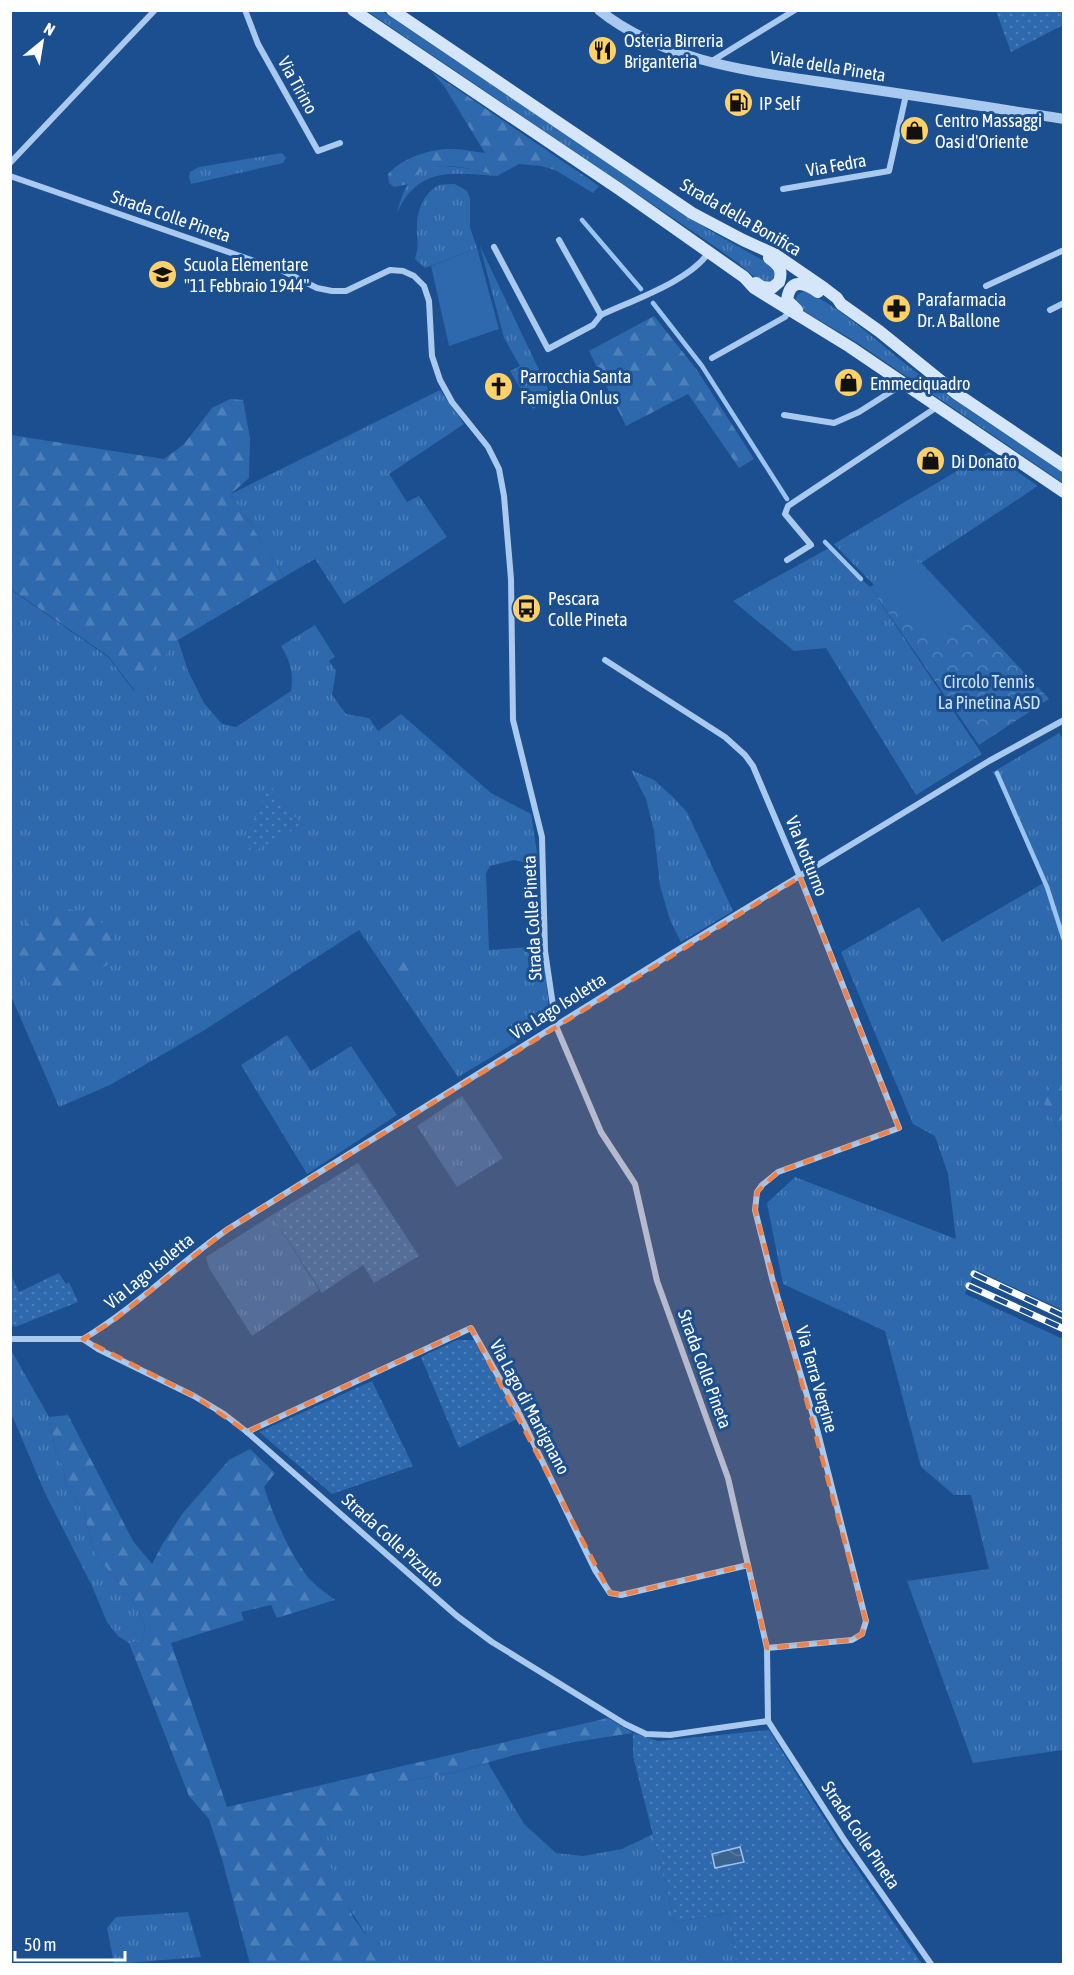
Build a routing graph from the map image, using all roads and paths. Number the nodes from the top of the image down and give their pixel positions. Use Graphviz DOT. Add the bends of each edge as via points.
graph roads {
  1 [pos="155,10"];
  2 [pos="245,10"];
  3 [pos="353,10"];
  4 [pos="392,10"];
  5 [pos="599,10"];
  6 [pos="795,10"];
  7 [pos="709,63"];
  8 [pos="906,95"];
  9 [pos="1064,119"];
  10 [pos="340,143"];
  11 [pos="10,163"];
  12 [pos="10,176"];
  13 [pos="783,189"];
  14 [pos="559,240"];
  15 [pos="752,245"];
  16 [pos="494,247"];
  17 [pos="1064,250"];
  18 [pos="709,252"];
  19 [pos="744,277"];
  20 [pos="986,286"];
  21 [pos="1064,303"];
  22 [pos="841,304"];
  23 [pos="1050,310"];
  24 [pos="789,311"];
  25 [pos="601,315"];
  26 [pos="804,318"];
  27 [pos="712,358"];
  28 [pos="903,384"];
  29 [pos="937,407"];
  30 [pos="784,415"];
  31 [pos="1064,466"];
  32 [pos="1064,492"];
  33 [pos="787,560"];
  34 [pos="605,660"];
  35 [pos="1064,720"];
  36 [pos="800,877"];
  37 [pos="556,1026"];
  38 [pos="900,1128"];
  39 [pos="10,1339"];
  40 [pos="83,1339"];
  41 [pos="247,1432"];
  42 [pos="748,1566"];
  43 [pos="767,1648"];
  44 [pos="768,1721"];
  45 [pos="932,1965"];
  1 -- 11 [label="street"];
  2 -- 10 [label="street, Via Tirino" via="258,44 318,151"];
  3 -- 18 [label="main road"];
  4 -- 15 [label="main road, Strada della Bonifica" via="693,213"];
  5 -- 7 [label="street, Viale della Pineta" via="652,42"];
  6 -- 7 [label="street"];
  7 -- 8 [label="street, Viale della Pineta"];
  8 -- 9 [label="street, Viale della Pineta"];
  8 -- 13 [label="street, Via Fedra" via="889,171"];
  12 -- 37 [label="street, Strada Colle Pineta" via="283,271 317,288 346,291 390,270 409,273 424,286 429,301 432,356 440,380 452,402 488,447 499,469 504,496 513,631 513,720 542,837 545,951"];
  14 -- 25 [label="street"];
  15 -- 19 [label="main road" via="779,266 781,275 772,288"];
  15 -- 22 [label="main road, Strada della Bonifica" via="786,261"];
  16 -- 25 [label="street" via="548,349 593,325"];
  17 -- 20 [label="street"];
  18 -- 19 [label="main road"];
  18 -- 25 [label="street" via="684,275"];
  19 -- 24 [label="main road"];
  21 -- 23 [label="street"];
  22 -- 26 [label="main road" via="807,284 797,284 787,300"];
  22 -- 31 [label="main road, Strada della Bonifica" via="951,389"];
  24 -- 26 [label="main road"];
  24 -- 27 [label="street" via="785,317"];
  26 -- 28 [label="main road"];
  28 -- 29 [label="main road"];
  28 -- 30 [label="street" via="834,423"];
  29 -- 32 [label="main road"];
  29 -- 33 [label="street" via="788,506 784,514 811,545"];
  34 -- 36 [label="street, Via Notturno" via="725,737 745,755 758,776"];
  35 -- 36 [label="street, Via Lago Isoletta" via="989,761"];
  36 -- 37 [label="street, Via Lago Isoletta"];
  36 -- 38 [label="street, Via Notturno"];
  37 -- 40 [label="street, Via Lago Isoletta" via="228,1229 191,1255 114,1321"];
  37 -- 42 [label="street, Strada Colle Pineta" via="601,1132 635,1184 657,1281 728,1478"];
  38 -- 43 [label="street, Via Terra Vergine" via="778,1172 757,1192 755,1210 773,1282 817,1429 866,1621 862,1634 852,1640"];
  39 -- 40 [label="street, Strada Colle Pizzuto"];
  40 -- 41 [label="street, Strada Colle Pizzuto" via="194,1396"];
  41 -- 42 [label="street, Via Lago di Martignano" via="471,1328 519,1411 609,1593 621,1595"];
  41 -- 44 [label="street, Strada Colle Pizzuto" via="457,1616 625,1724 646,1734 670,1735"];
  42 -- 43 [label="street, Strada Colle Pineta"];
  43 -- 44 [label="street, Strada Colle Pineta"];
  44 -- 45 [label="street, Strada Colle Pineta" via="845,1841"];
}
